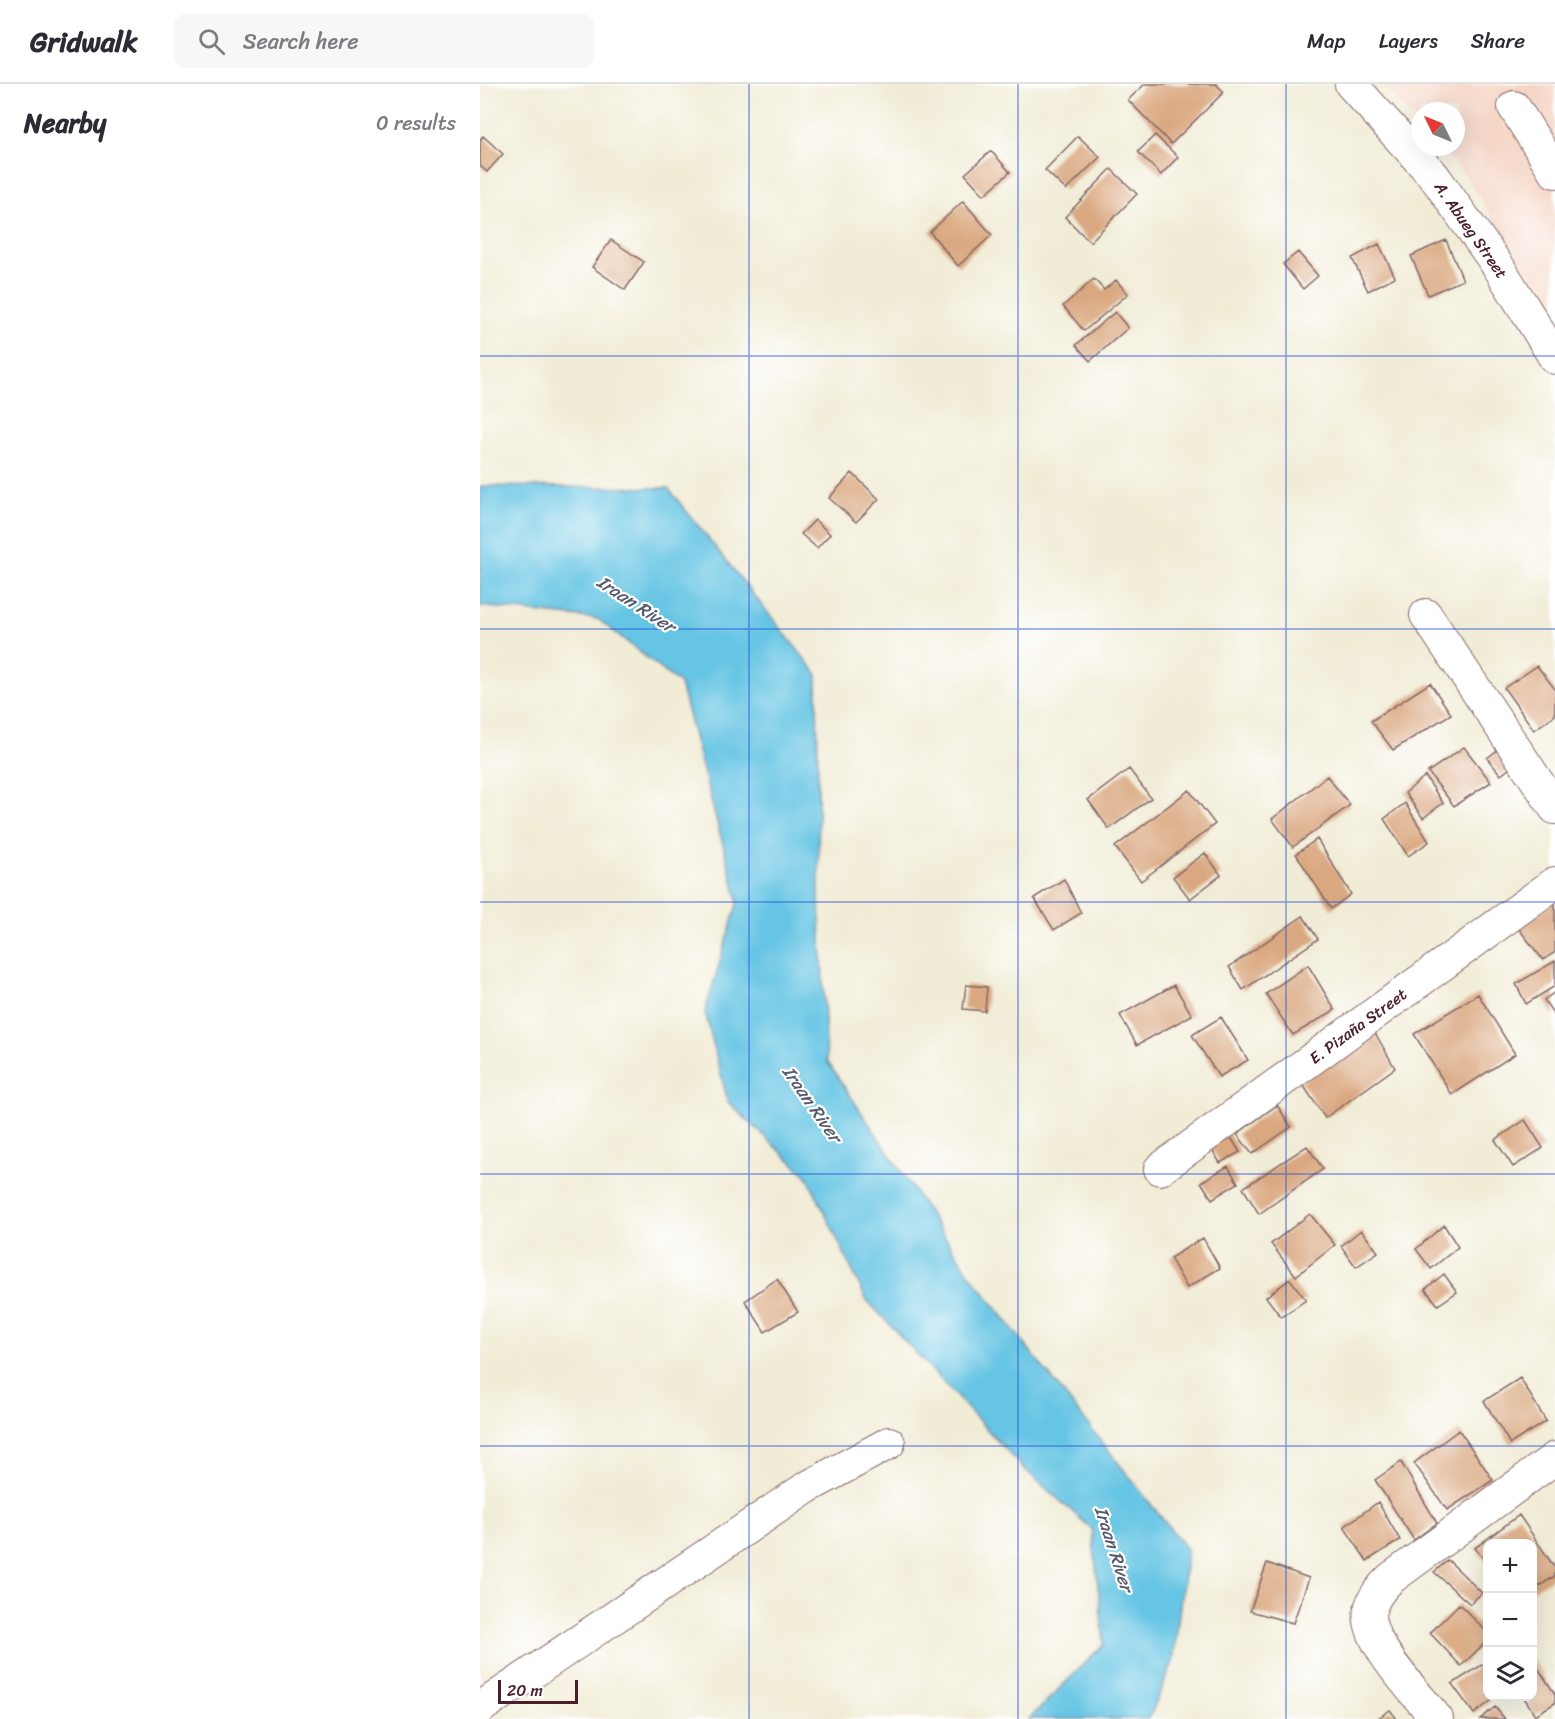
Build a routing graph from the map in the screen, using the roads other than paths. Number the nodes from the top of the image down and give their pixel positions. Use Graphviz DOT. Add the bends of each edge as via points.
graph roads {
  1 [pos="1351,84"];
  2 [pos="1514,106"];
  3 [pos="1555,172"];
  4 [pos="1555,358"];
  5 [pos="1426,615"];
  6 [pos="1555,808"];
  7 [pos="1555,883"];
  8 [pos="1160,1169"];
  9 [pos="889,1443"];
  10 [pos="1555,1458"];
  11 [pos="480,1708"];
  12 [pos="1437,1719"];
  1 -- 4 [label="street, A. Abueg Street" via="1434,176 1498,266"];
  2 -- 3 [label="street"];
  5 -- 6 [label="street"];
  7 -- 8 [label="street, E. Pizaña Street"];
  9 -- 11 [label="street" via="806,1488"];
  10 -- 12 [label="street" via="1377,1592 1370,1624 1379,1644"];
}
